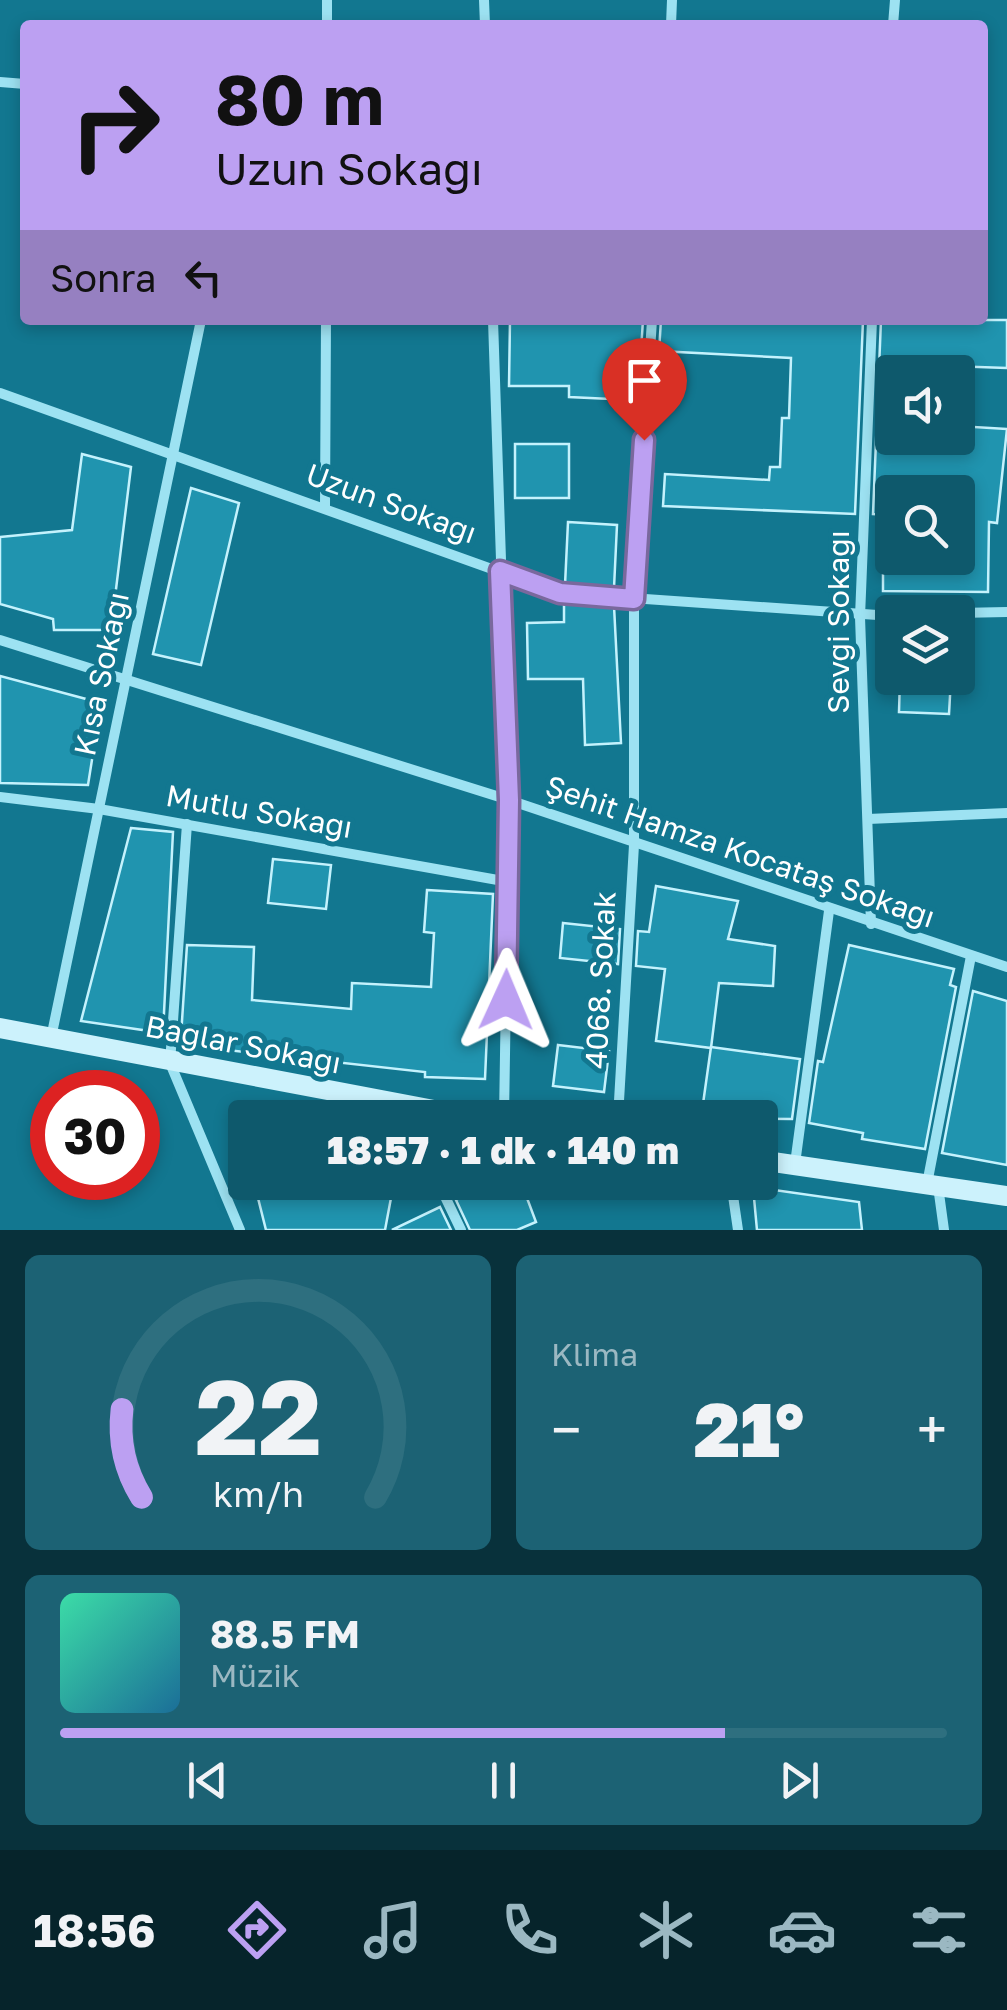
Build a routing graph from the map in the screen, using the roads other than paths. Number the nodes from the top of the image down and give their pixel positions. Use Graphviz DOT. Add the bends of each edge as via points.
graph roads {
  1 [pos="200,325"];
  2 [pos="326,325"];
  3 [pos="493,325"];
  4 [pos="652,325"];
  5 [pos="872,325"];
  6 [pos="0,393"];
  7 [pos="174,452"];
  8 [pos="325,506"];
  9 [pos="500,571"];
  10 [pos="634,599"];
  11 [pos="1007,612"];
  12 [pos="975,613"];
  13 [pos="860,617"];
  14 [pos="875,617"];
  15 [pos="0,640"];
  16 [pos="126,680"];
  17 [pos="0,796"];
  18 [pos="509,800"];
  19 [pos="99,809"];
  20 [pos="1007,813"];
  21 [pos="868,818"];
  22 [pos="187,824"];
  23 [pos="634,845"];
  24 [pos="509,882"];
  25 [pos="829,911"];
  26 [pos="871,924"];
  27 [pos="971,956"];
  28 [pos="1007,967"];
  29 [pos="0,1028"];
  30 [pos="51,1038"];
  31 [pos="170,1063"];
  32 [pos="349,1100"];
  33 [pos="504,1100"];
  34 [pos="619,1100"];
  35 [pos="778,1162"];
  36 [pos="795,1164"];
  37 [pos="933,1184"];
  38 [pos="1007,1196"];
  39 [pos="447,1200"];
  40 [pos="734,1200"];
  41 [pos="239,1230"];
  42 [pos="461,1230"];
  43 [pos="738,1230"];
  44 [pos="944,1230"];
  1 -- 7 [label="street, Kısa Sokağı"];
  2 -- 8 [label="street"];
  3 -- 9 [label="street"];
  4 -- 10 [label="street, 4068. Sokak"];
  5 -- 13 [label="street, Sevgi Sokağı"];
  6 -- 7 [label="street, Uzun Sokağı"];
  7 -- 8 [label="street, Uzun Sokağı"];
  7 -- 16 [label="street, Kısa Sokağı"];
  8 -- 9 [label="street, Uzun Sokağı"];
  9 -- 10 [label="street, Uzun Sokağı" via="560,593"];
  9 -- 18 [label="street"];
  10 -- 13 [label="street, Uzun Sokağı"];
  10 -- 23 [label="street, 4068. Sokak"];
  11 -- 12 [label="street"];
  13 -- 14 [label="street, Uzun Sokağı"];
  13 -- 21 [label="street, Sevgi Sokağı"];
  15 -- 16 [label="street, Şehit Hamza Kocataş Sokağı"];
  16 -- 18 [label="street, Şehit Hamza Kocataş Sokağı"];
  16 -- 19 [label="street, Kısa Sokağı"];
  17 -- 19 [label="street, Mutlu Sokağı"];
  18 -- 23 [label="street, Şehit Hamza Kocataş Sokağı"];
  18 -- 24 [label="street"];
  19 -- 22 [label="street, Mutlu Sokağı"];
  19 -- 30 [label="street, Kısa Sokağı"];
  20 -- 21 [label="street"];
  21 -- 26 [label="street, Sevgi Sokağı"];
  22 -- 24 [label="street, Mutlu Sokağı"];
  22 -- 31 [label="street"];
  23 -- 25 [label="street, Şehit Hamza Kocataş Sokağı"];
  23 -- 34 [label="street, 4068. Sokak"];
  24 -- 33 [label="street"];
  25 -- 26 [label="street, Şehit Hamza Kocataş Sokağı"];
  25 -- 36 [label="street"];
  26 -- 27 [label="street, Şehit Hamza Kocataş Sokağı"];
  27 -- 28 [label="street, Şehit Hamza Kocataş Sokağı"];
  27 -- 37 [label="street"];
  29 -- 30 [label="main road, Bağlar Sokağı"];
  30 -- 31 [label="main road, Bağlar Sokağı"];
  31 -- 32 [label="main road, Bağlar Sokağı"];
  31 -- 41 [label="street"];
  35 -- 36 [label="main road"];
  36 -- 37 [label="main road"];
  37 -- 38 [label="main road"];
  37 -- 44 [label="street"];
  39 -- 42 [label="street"];
  40 -- 43 [label="street"];
}
